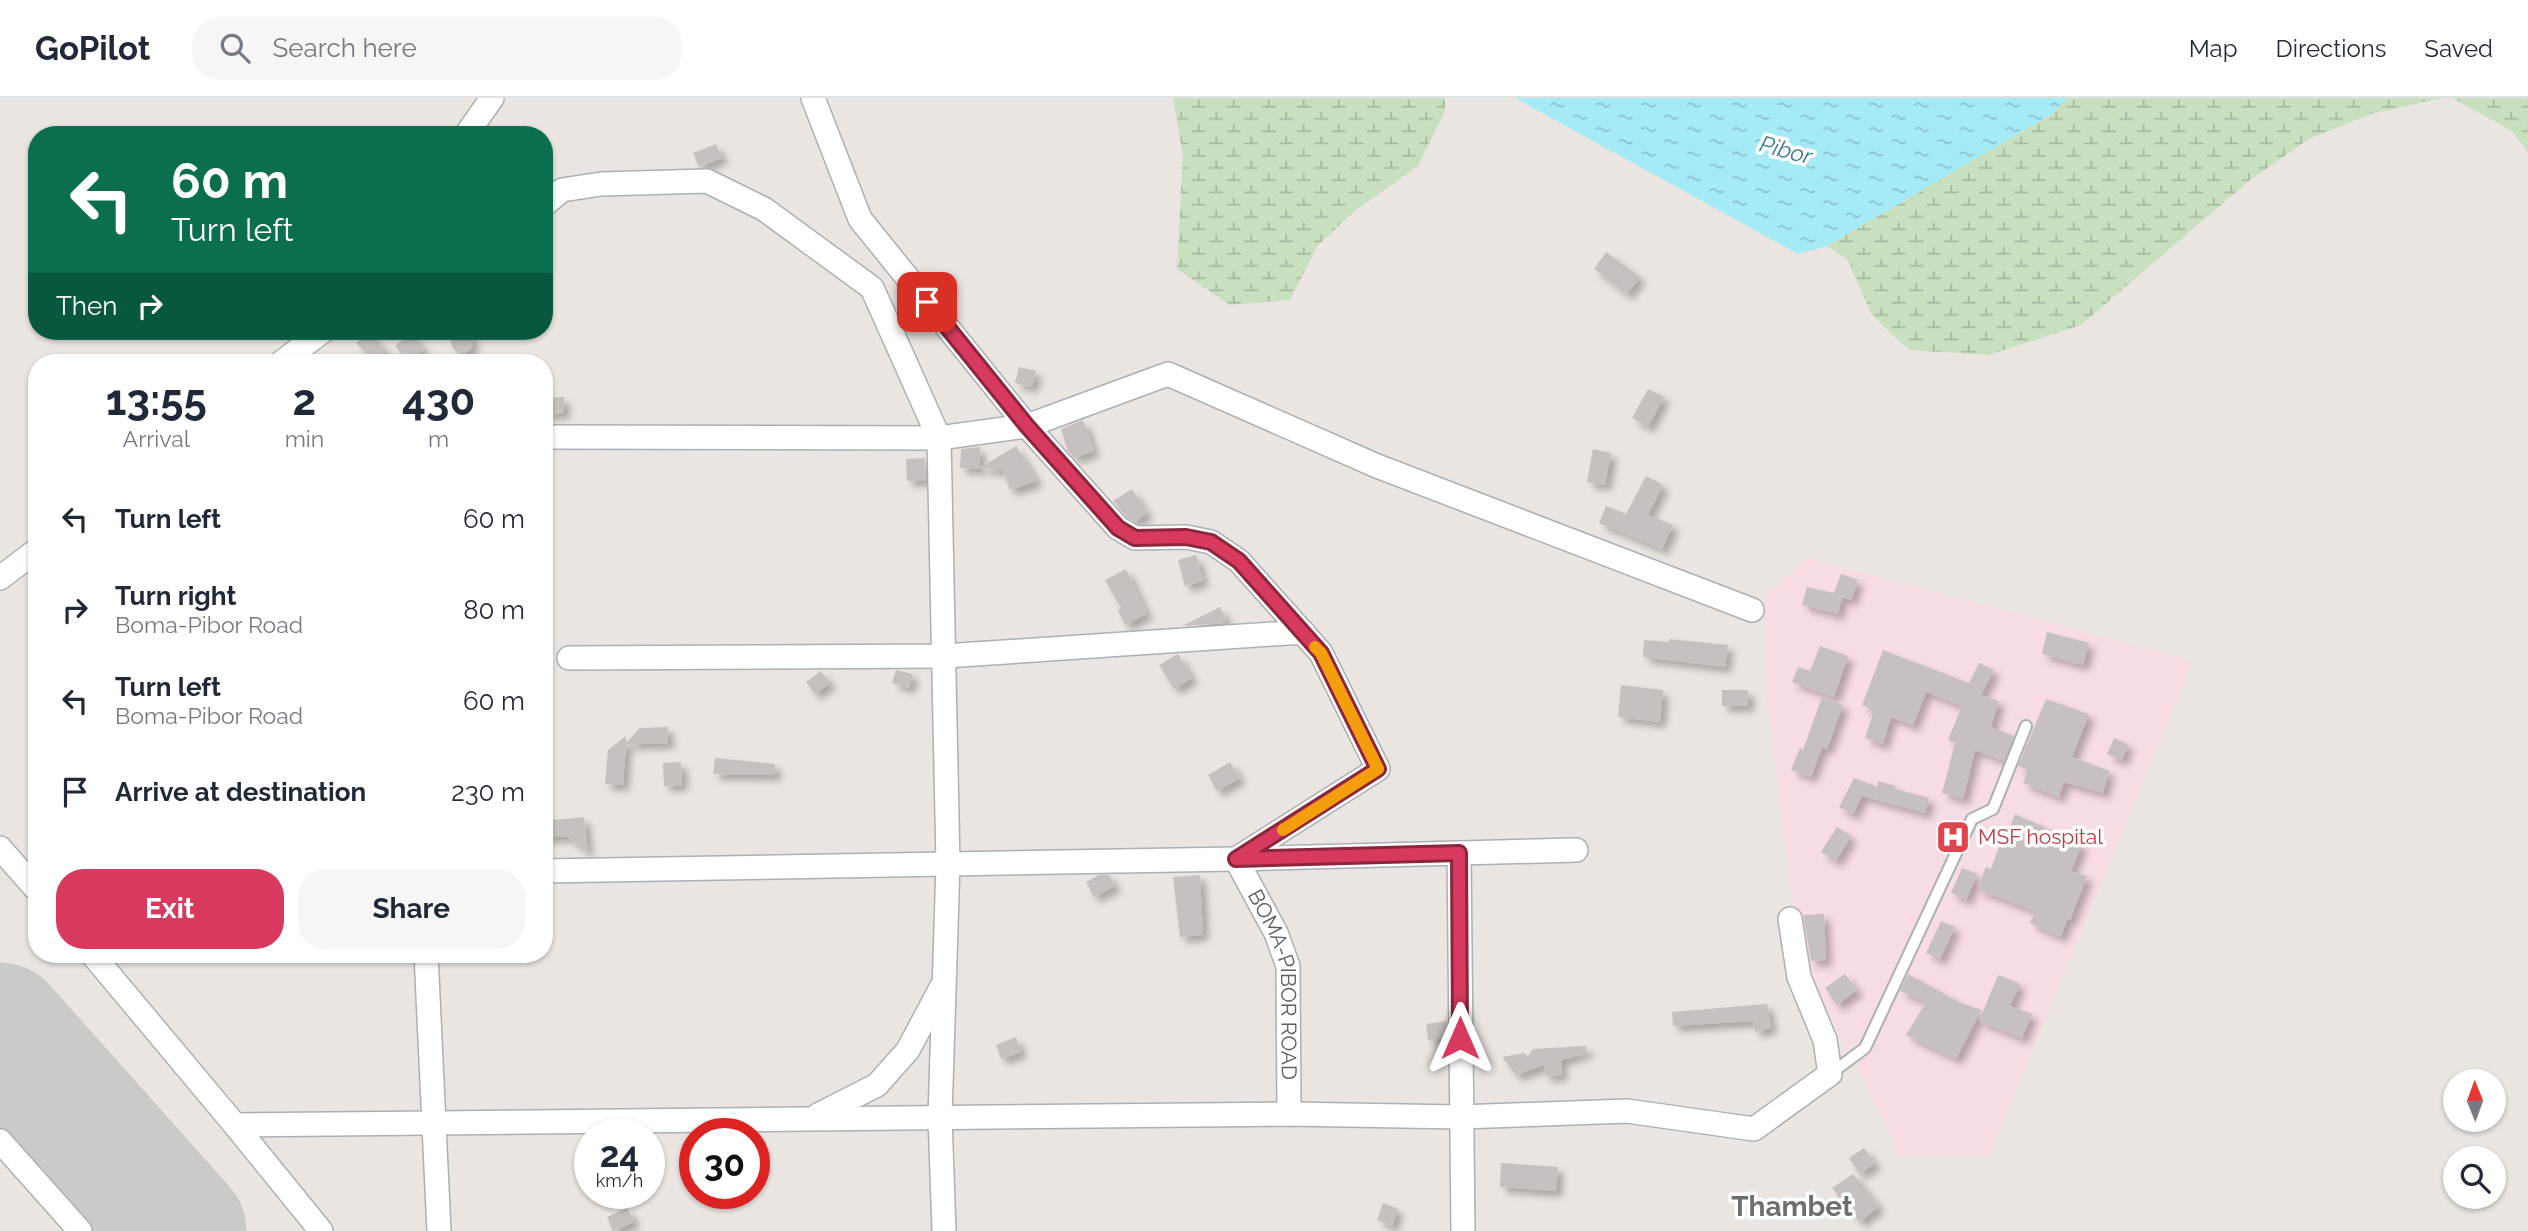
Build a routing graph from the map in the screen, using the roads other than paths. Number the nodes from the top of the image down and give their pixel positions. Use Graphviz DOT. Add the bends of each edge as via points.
graph roads {
  1 [pos="492,98"];
  2 [pos="813,98"];
  3 [pos="472,126"];
  4 [pos="553,198"];
  5 [pos="311,340"];
  6 [pos="293,354"];
  7 [pos="1027,426"];
  8 [pos="553,437"];
  9 [pos="939,438"];
  10 [pos="28,557"];
  11 [pos="0,578"];
  12 [pos="1752,610"];
  13 [pos="1303,632"];
  14 [pos="945,656"];
  15 [pos="569,657"];
  16 [pos="2026,726"];
  17 [pos="0,848"];
  18 [pos="1576,850"];
  19 [pos="1459,853"];
  20 [pos="1236,859"];
  21 [pos="948,864"];
  22 [pos="553,871"];
  23 [pos="28,880"];
  24 [pos="1790,919"];
  25 [pos="100,963"];
  26 [pos="426,963"];
  27 [pos="944,983"];
  28 [pos="1830,1074"];
  29 [pos="1289,1114"];
  30 [pos="1460,1116"];
  31 [pos="940,1117"];
  32 [pos="813,1118"];
  33 [pos="434,1122"];
  34 [pos="235,1125"];
  35 [pos="0,1141"];
  36 [pos="80,1231"];
  37 [pos="321,1231"];
  38 [pos="439,1231"];
  39 [pos="944,1231"];
  40 [pos="1462,1231"];
  1 -- 3 [label="street"];
  2 -- 7 [label="street" via="860,219"];
  4 -- 9 [label="street" via="562,190 601,184 707,181 764,209 872,288"];
  5 -- 6 [label="street"];
  7 -- 9 [label="street"];
  7 -- 12 [label="street" via="1168,374 1377,466"];
  7 -- 13 [label="street" via="1118,528 1135,538 1186,537 1211,542 1239,561"];
  8 -- 9 [label="street"];
  9 -- 14 [label="street"];
  10 -- 11 [label="street"];
  13 -- 14 [label="street"];
  13 -- 20 [label="street" via="1321,653 1378,769"];
  14 -- 15 [label="street"];
  14 -- 21 [label="street"];
  16 -- 28 [label="lane" via="1993,809 1972,819 1865,1048"];
  17 -- 23 [label="street"];
  18 -- 19 [label="street"];
  19 -- 20 [label="street"];
  19 -- 30 [label="street"];
  20 -- 21 [label="street"];
  20 -- 29 [label="street, BOMA-PIBOR ROAD" via="1276,933 1288,966"];
  21 -- 22 [label="street"];
  21 -- 27 [label="street"];
  24 -- 28 [label="street" via="1799,977 1825,1040"];
  25 -- 34 [label="street"];
  26 -- 33 [label="street"];
  27 -- 31 [label="street"];
  27 -- 32 [label="street" via="908,1050 877,1085"];
  28 -- 30 [label="street" via="1754,1129 1627,1111"];
  29 -- 30 [label="street"];
  29 -- 31 [label="street"];
  30 -- 40 [label="street"];
  31 -- 32 [label="street"];
  31 -- 39 [label="street"];
  32 -- 33 [label="street"];
  33 -- 34 [label="street"];
  33 -- 38 [label="street"];
  34 -- 37 [label="street"];
  35 -- 36 [label="street"];
}
